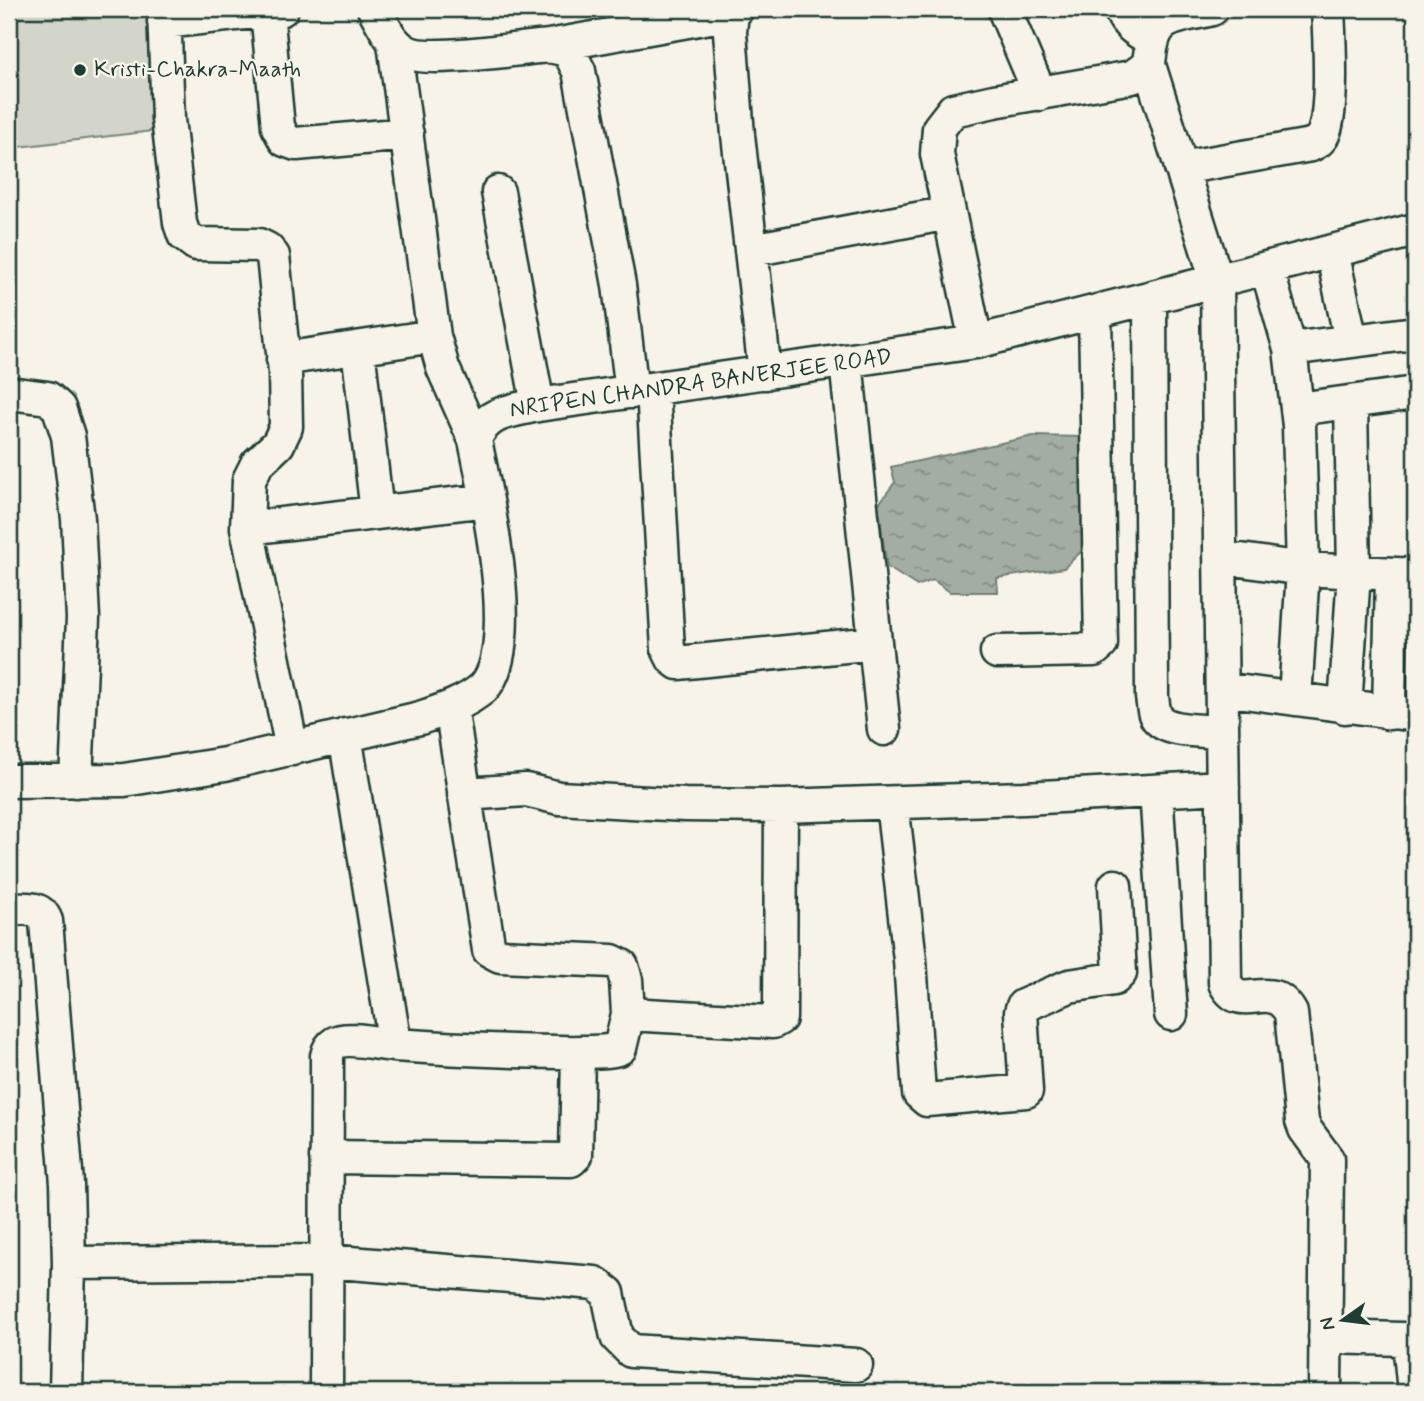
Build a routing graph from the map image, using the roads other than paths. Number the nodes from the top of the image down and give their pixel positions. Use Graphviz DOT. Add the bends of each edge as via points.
graph roads {
  1 [pos="374,9"];
  2 [pos="1004,9"];
  3 [pos="1120,9"];
  4 [pos="1212,9"];
  5 [pos="1328,9"];
  6 [pos="261,10"];
  7 [pos="734,11"];
  8 [pos="164,15"];
  9 [pos="394,43"];
  10 [pos="548,46"];
  11 [pos="1150,52"];
  12 [pos="1040,94"];
  13 [pos="407,134"];
  14 [pos="1181,168"];
  15 [pos="498,192"];
  16 [pos="949,213"];
  17 [pos="1415,230"];
  18 [pos="751,250"];
  19 [pos="1332,251"];
  20 [pos="1267,269"];
  21 [pos="1217,281"];
  22 [pos="1150,298"];
  23 [pos="1095,313"];
  24 [pos="1415,333"];
  25 [pos="434,336"];
  26 [pos="1351,341"];
  27 [pos="976,342"];
  28 [pos="358,348"];
  29 [pos="1290,349"];
  30 [pos="284,359"];
  31 [pos="846,361"];
  32 [pos="765,373"];
  33 [pos="643,391"];
  34 [pos="9,393"];
  35 [pos="1415,393"];
  36 [pos="1352,402"];
  37 [pos="537,405"];
  38 [pos="1298,409"];
  39 [pos="475,440"];
  40 [pos="486,500"];
  41 [pos="377,513"];
  42 [pos="247,528"];
  43 [pos="1220,556"];
  44 [pos="1303,569"];
  45 [pos="1353,573"];
  46 [pos="1404,575"];
  47 [pos="875,643"];
  48 [pos="997,652"];
  49 [pos="1222,689"];
  50 [pos="1295,699"];
  51 [pos="1345,707"];
  52 [pos="451,708"];
  53 [pos="1402,714"];
  54 [pos="884,729"];
  55 [pos="1222,732"];
  56 [pos="345,735"];
  57 [pos="292,749"];
  58 [pos="9,781"];
  59 [pos="76,781"];
  60 [pos="1223,787"];
  61 [pos="1156,791"];
  62 [pos="464,794"];
  63 [pos="892,803"];
  64 [pos="781,806"];
  65 [pos="1115,886"];
  66 [pos="9,909"];
  67 [pos="628,1014"];
  68 [pos="1171,1014"];
  69 [pos="395,1045"];
  70 [pos="578,1053"];
  71 [pos="326,1157"];
  72 [pos="326,1261"];
  73 [pos="69,1263"];
  74 [pos="1325,1337"];
  75 [pos="856,1365"];
  76 [pos="66,1392"];
  77 [pos="326,1392"];
  78 [pos="1325,1392"];
  79 [pos="1414,1392"];
  1 -- 9 [label="street"];
  2 -- 12 [label="street"];
  3 -- 11 [label="street"];
  4 -- 11 [label="street" via="1162,22"];
  5 -- 14 [label="street" via="1330,99 1321,138 1311,145"];
  6 -- 8 [label="street"];
  6 -- 13 [label="street" via="278,127 285,140 296,144"];
  7 -- 10 [label="street"];
  7 -- 18 [label="street" via="730,32"];
  8 -- 30 [label="street" via="167,108 184,235 196,244 267,248 273,256"];
  9 -- 10 [label="street" via="409,53 430,57"];
  9 -- 13 [label="street"];
  10 -- 33 [label="street" via="568,50 579,71 618,285"];
  11 -- 12 [label="street" via="1132,77"];
  11 -- 14 [label="street"];
  12 -- 16 [label="street" via="953,110 939,128 937,154"];
  13 -- 25 [label="street"];
  14 -- 21 [label="street"];
  15 -- 37 [label="street"];
  16 -- 18 [label="street"];
  16 -- 27 [label="street"];
  17 -- 19 [label="street, NRIPEN CHANDRA BANERJEE ROAD"];
  18 -- 32 [label="street"];
  19 -- 20 [label="street, NRIPEN CHANDRA BANERJEE ROAD"];
  19 -- 26 [label="street"];
  20 -- 21 [label="street, NRIPEN CHANDRA BANERJEE ROAD"];
  20 -- 29 [label="street"];
  21 -- 22 [label="street, NRIPEN CHANDRA BANERJEE ROAD"];
  21 -- 43 [label="street"];
  22 -- 23 [label="street, NRIPEN CHANDRA BANERJEE ROAD"];
  22 -- 55 [label="street" via="1152,697 1162,724"];
  23 -- 27 [label="street, NRIPEN CHANDRA BANERJEE ROAD"];
  23 -- 48 [label="street" via="1101,644 1094,650"];
  24 -- 26 [label="street"];
  25 -- 28 [label="street"];
  25 -- 39 [label="street"];
  26 -- 29 [label="street"];
  27 -- 31 [label="street, NRIPEN CHANDRA BANERJEE ROAD"];
  28 -- 30 [label="street"];
  28 -- 41 [label="street"];
  29 -- 38 [label="street"];
  30 -- 42 [label="street" via="286,427 249,480"];
  31 -- 32 [label="street, NRIPEN CHANDRA BANERJEE ROAD"];
  31 -- 47 [label="street"];
  32 -- 33 [label="street, NRIPEN CHANDRA BANERJEE ROAD"];
  33 -- 37 [label="street, NRIPEN CHANDRA BANERJEE ROAD"];
  33 -- 47 [label="street" via="668,649 673,659 678,663"];
  34 -- 59 [label="street" via="48,398 60,408 68,436 83,618"];
  35 -- 36 [label="street"];
  36 -- 38 [label="street"];
  36 -- 45 [label="street"];
  37 -- 39 [label="street, NRIPEN CHANDRA BANERJEE ROAD" via="498,415 480,426"];
  38 -- 44 [label="street"];
  39 -- 40 [label="street"];
  40 -- 41 [label="street"];
  40 -- 52 [label="street" via="500,601 496,665 484,687"];
  41 -- 42 [label="street"];
  42 -- 57 [label="street"];
  43 -- 44 [label="street"];
  43 -- 49 [label="street"];
  44 -- 45 [label="street"];
  44 -- 50 [label="street"];
  45 -- 46 [label="street"];
  45 -- 51 [label="street"];
  46 -- 53 [label="street"];
  47 -- 54 [label="street"];
  49 -- 50 [label="street"];
  49 -- 55 [label="street"];
  50 -- 51 [label="street"];
  51 -- 53 [label="street"];
  52 -- 56 [label="street"];
  52 -- 62 [label="street"];
  55 -- 60 [label="street"];
  56 -- 57 [label="street"];
  56 -- 69 [label="street"];
  57 -- 59 [label="street" via="136,778"];
  58 -- 59 [label="street"];
  60 -- 61 [label="street"];
  60 -- 74 [label="street" via="1225,983 1239,998 1273,995 1284,1001 1291,1013 1302,1121 1327,1159"];
  61 -- 63 [label="street"];
  61 -- 68 [label="street"];
  62 -- 64 [label="street" via="526,790 566,799"];
  62 -- 67 [label="street" via="489,950 500,956 612,961 622,966"];
  63 -- 64 [label="street"];
  63 -- 65 [label="street" via="919,1093 927,1100 1026,1091 1023,1006 1062,988 1115,979 1120,973"];
  64 -- 67 [label="street" via="780,1018 773,1022"];
  66 -- 73 [label="street" via="38,910 46,921"];
  67 -- 70 [label="street" via="621,1048"];
  69 -- 70 [label="street"];
  69 -- 71 [label="street" via="346,1040 329,1049"];
  70 -- 71 [label="street" via="576,1155 571,1160"];
  71 -- 72 [label="street"];
  72 -- 73 [label="street"];
  72 -- 75 [label="street" via="595,1283 608,1293 617,1337 625,1347 640,1353"];
  72 -- 77 [label="street"];
  73 -- 76 [label="street"];
  74 -- 78 [label="street"];
  74 -- 79 [label="street" via="1409,1342"];
}
